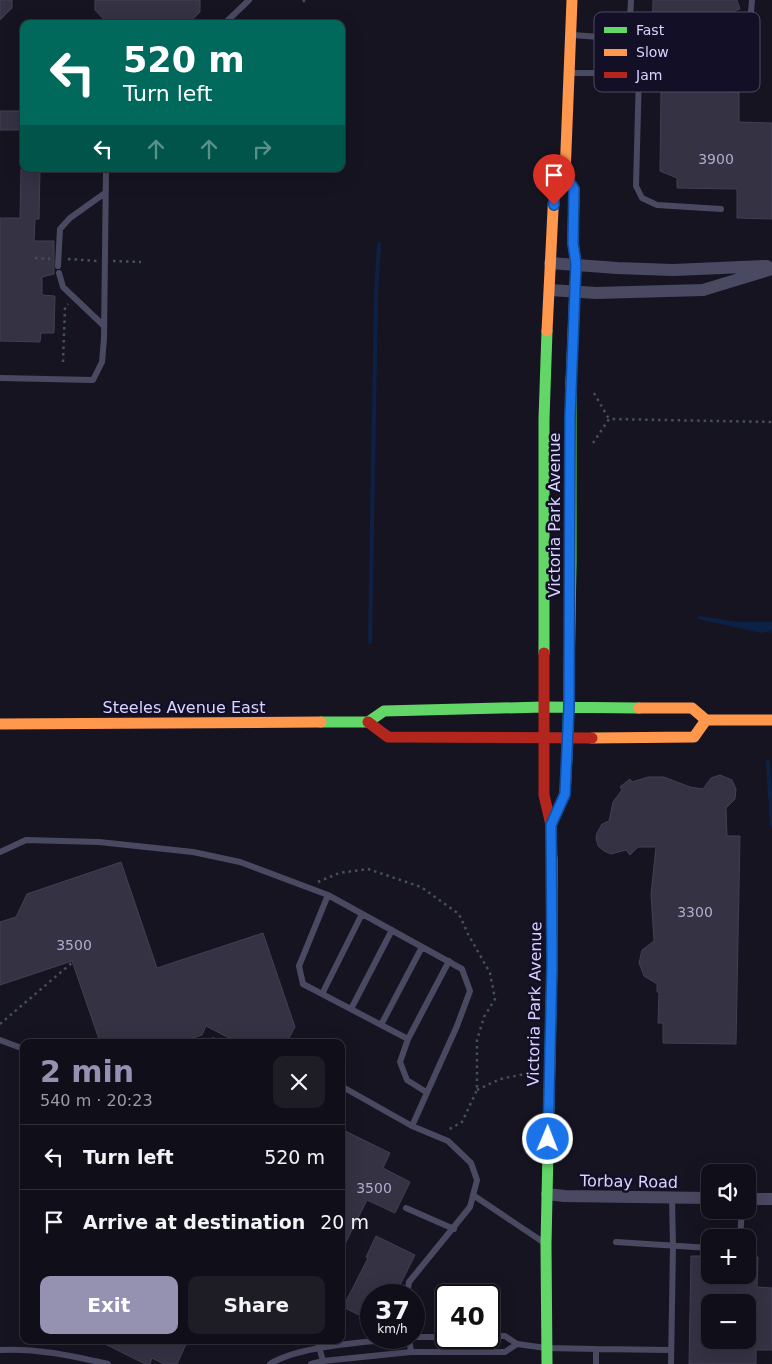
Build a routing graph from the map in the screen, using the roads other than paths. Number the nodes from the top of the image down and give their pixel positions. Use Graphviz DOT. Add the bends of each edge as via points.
graph roads {
  1 [pos="249,0"];
  2 [pos="572,0"];
  3 [pos="228,20"];
  4 [pos="571,35"];
  5 [pos="594,37"];
  6 [pos="570,73"];
  7 [pos="594,73"];
  8 [pos="638,92"];
  9 [pos="106,172"];
  10 [pos="565,175"];
  11 [pos="105,193"];
  12 [pos="721,209"];
  13 [pos="58,262"];
  14 [pos="550,263"];
  15 [pos="576,264"];
  16 [pos="772,267"];
  17 [pos="59,273"];
  18 [pos="550,290"];
  19 [pos="574,292"];
  20 [pos="103,325"];
  21 [pos="0,378"];
  22 [pos="543,707"];
  23 [pos="569,707"];
  24 [pos="706,720"];
  25 [pos="772,720"];
  26 [pos="368,722"];
  27 [pos="0,724"];
  28 [pos="568,738"];
  29 [pos="543,739"];
  30 [pos="551,825"];
  31 [pos="0,852"];
  32 [pos="328,896"];
  33 [pos="362,914"];
  34 [pos="392,930"];
  35 [pos="422,946"];
  36 [pos="448,961"];
  37 [pos="322,994"];
  38 [pos="351,1009"];
  39 [pos="381,1025"];
  40 [pos="408,1039"];
  41 [pos="0,1040"];
  42 [pos="20,1048"];
  43 [pos="345,1088"];
  44 [pos="426,1092"];
  45 [pos="412,1126"];
  46 [pos="547,1194"];
  47 [pos="473,1195"];
  48 [pos="672,1198"];
  49 [pos="701,1198"];
  50 [pos="756,1198"];
  51 [pos="772,1199"];
  52 [pos="406,1208"];
  53 [pos="454,1229"];
  54 [pos="616,1242"];
  55 [pos="546,1244"];
  56 [pos="673,1246"];
  57 [pos="701,1248"];
  58 [pos="409,1284"];
  59 [pos="500,1336"];
  60 [pos="360,1343"];
  61 [pos="318,1344"];
  62 [pos="517,1344"];
  63 [pos="318,1348"];
  64 [pos="546,1348"];
  65 [pos="410,1349"];
  66 [pos="596,1349"];
  67 [pos="0,1350"];
  68 [pos="672,1350"];
  69 [pos="411,1352"];
  70 [pos="323,1361"];
  71 [pos="108,1364"];
  72 [pos="270,1364"];
  73 [pos="312,1364"];
  74 [pos="547,1364"];
  75 [pos="596,1364"];
  76 [pos="671,1364"];
  1 -- 3 [label="lane"];
  2 -- 4 [label="main road, Victoria Park Avenue"];
  4 -- 5 [label="lane"];
  4 -- 6 [label="main road, Victoria Park Avenue"];
  6 -- 7 [label="lane"];
  6 -- 10 [label="main road, Victoria Park Avenue"];
  8 -- 12 [label="lane" via="637,191 642,198 657,205"];
  9 -- 11 [label="lane"];
  10 -- 14 [label="main road, Victoria Park Avenue" via="554,190"];
  10 -- 15 [label="main road, Victoria Park Avenue" via="574,189"];
  11 -- 13 [label="lane" via="60,229"];
  11 -- 20 [label="lane"];
  14 -- 15 [label="street"];
  14 -- 18 [label="main road, Victoria Park Avenue"];
  15 -- 16 [label="street" via="673,270"];
  15 -- 19 [label="main road, Victoria Park Avenue"];
  16 -- 19 [label="street" via="703,290"];
  17 -- 20 [label="lane" via="63,287"];
  18 -- 19 [label="street"];
  18 -- 22 [label="main road, Victoria Park Avenue" via="544,419"];
  19 -- 23 [label="main road, Victoria Park Avenue" via="570,416"];
  20 -- 21 [label="lane" via="102,362 93,380"];
  22 -- 23 [label="main road, Steeles Avenue East"];
  22 -- 26 [label="main road, Steeles Avenue East" via="384,711"];
  22 -- 29 [label="main road, Victoria Park Avenue"];
  23 -- 24 [label="main road, Steeles Avenue East" via="692,708"];
  23 -- 28 [label="main road, Victoria Park Avenue"];
  24 -- 25 [label="main road"];
  24 -- 28 [label="main road" via="694,737"];
  26 -- 27 [label="main road, Steeles Avenue East"];
  26 -- 29 [label="main road" via="388,738"];
  28 -- 29 [label="main road"];
  28 -- 30 [label="main road, Victoria Park Avenue" via="565,794"];
  29 -- 30 [label="main road, Victoria Park Avenue" via="544,795"];
  30 -- 46 [label="main road, Victoria Park Avenue" via="552,964"];
  31 -- 32 [label="lane" via="26,840 99,842 193,852 240,862"];
  32 -- 33 [label="lane"];
  32 -- 37 [label="lane" via="299,966 303,984"];
  33 -- 34 [label="lane"];
  33 -- 37 [label="lane"];
  34 -- 35 [label="lane"];
  34 -- 38 [label="lane"];
  35 -- 36 [label="lane"];
  35 -- 39 [label="lane"];
  36 -- 40 [label="lane"];
  36 -- 44 [label="lane" via="462,969 470,991"];
  37 -- 38 [label="lane"];
  38 -- 39 [label="lane"];
  39 -- 40 [label="lane"];
  40 -- 44 [label="lane" via="400,1062 407,1080"];
  41 -- 42 [label="lane"];
  43 -- 45 [label="lane"];
  44 -- 45 [label="lane"];
  45 -- 47 [label="lane" via="448,1142 471,1163 477,1180"];
  46 -- 48 [label="street, Torbay Road"];
  46 -- 55 [label="main road, Victoria Park Avenue"];
  47 -- 53 [label="lane" via="470,1207"];
  47 -- 55 [label="lane"];
  48 -- 49 [label="street, Torbay Road"];
  48 -- 56 [label="lane"];
  50 -- 51 [label="street"];
  52 -- 53 [label="lane"];
  53 -- 58 [label="lane"];
  54 -- 56 [label="lane"];
  55 -- 64 [label="main road, Victoria Park Avenue"];
  56 -- 57 [label="lane"];
  56 -- 68 [label="lane"];
  59 -- 62 [label="lane"];
  60 -- 63 [label="lane"];
  61 -- 63 [label="lane"];
  62 -- 64 [label="lane"];
  62 -- 69 [label="lane" via="505,1352"];
  63 -- 70 [label="lane"];
  63 -- 72 [label="lane"];
  64 -- 66 [label="lane"];
  64 -- 74 [label="main road, Victoria Park Avenue"];
  65 -- 69 [label="lane"];
  66 -- 68 [label="lane"];
  66 -- 75 [label="lane"];
  67 -- 71 [label="lane" via="53,1352"];
  68 -- 76 [label="lane"];
  69 -- 70 [label="lane"];
  70 -- 73 [label="lane"];
}
